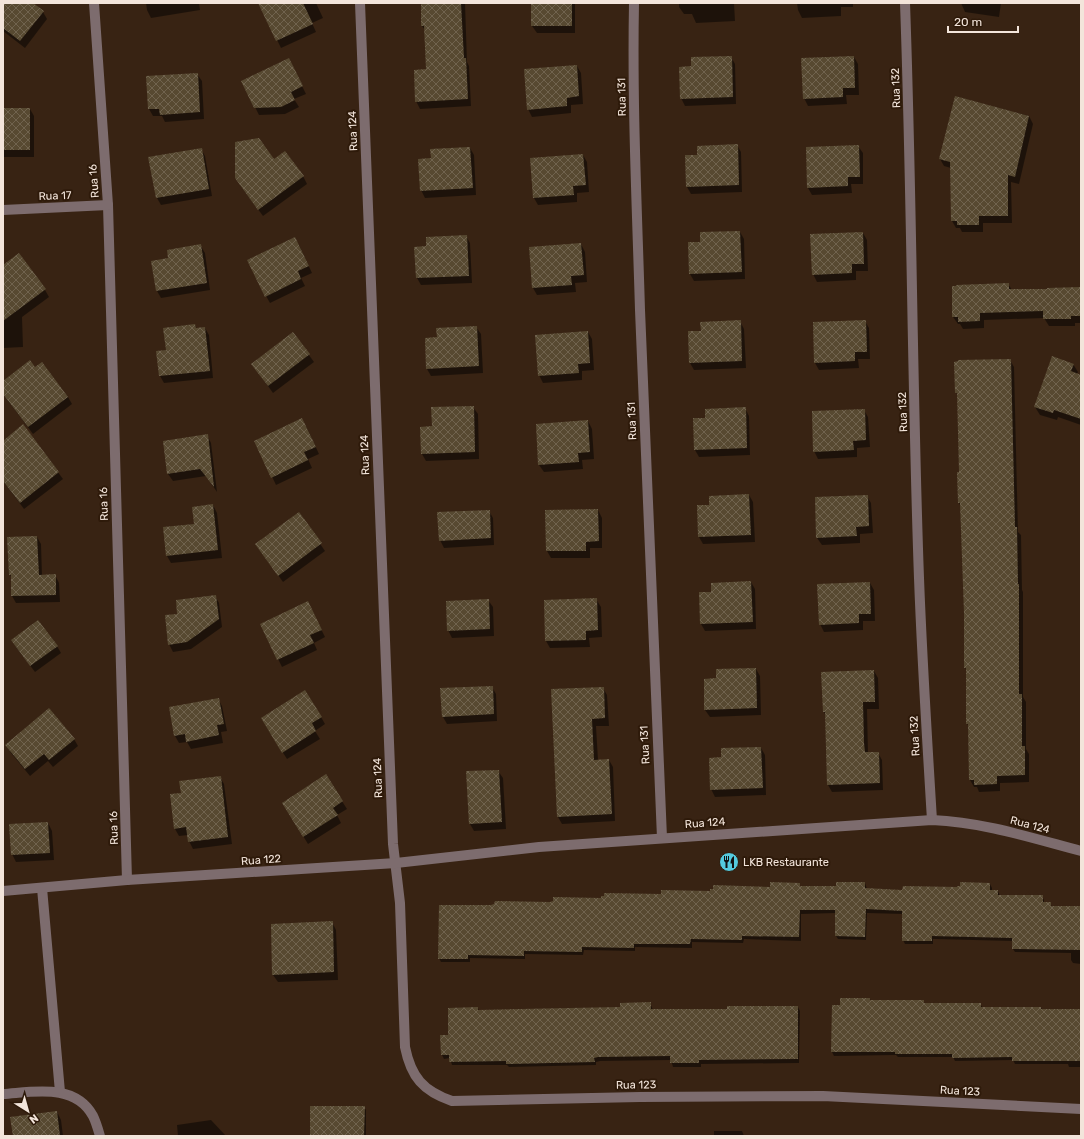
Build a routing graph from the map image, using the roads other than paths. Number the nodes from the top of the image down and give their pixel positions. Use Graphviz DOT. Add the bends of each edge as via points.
graph roads {
  1 [pos="94,3"];
  2 [pos="360,3"];
  3 [pos="634,3"];
  4 [pos="905,3"];
  5 [pos="108,205"];
  6 [pos="3,210"];
  7 [pos="932,820"];
  8 [pos="662,838"];
  9 [pos="1081,851"];
  10 [pos="396,863"];
  11 [pos="127,880"];
  12 [pos="42,888"];
  13 [pos="3,891"];
  14 [pos="60,1092"];
  15 [pos="3,1094"];
  16 [pos="1081,1109"];
  17 [pos="100,1136"];
  1 -- 5 [label="street, Rua 16"];
  2 -- 10 [label="street, Rua 124" via="393,844"];
  3 -- 8 [label="street, Rua 131" via="635,140 650,601"];
  4 -- 7 [label="street, Rua 132" via="919,579"];
  5 -- 6 [label="street, Rua 17"];
  5 -- 11 [label="street, Rua 16"];
  7 -- 8 [label="street, Rua 124"];
  7 -- 9 [label="street, Rua 124" via="965,822"];
  8 -- 10 [label="street, Rua 124" via="539,847"];
  10 -- 11 [label="street, Rua 122"];
  10 -- 16 [label="street, Rua 123" via="400,902 405,1048 413,1073 420,1083 440,1097 452,1101 465,1101 823,1096"];
  11 -- 12 [label="street"];
  12 -- 13 [label="street"];
  12 -- 14 [label="street"];
  14 -- 15 [label="street"];
  14 -- 17 [label="street" via="85,1105 93,1116"];
}
